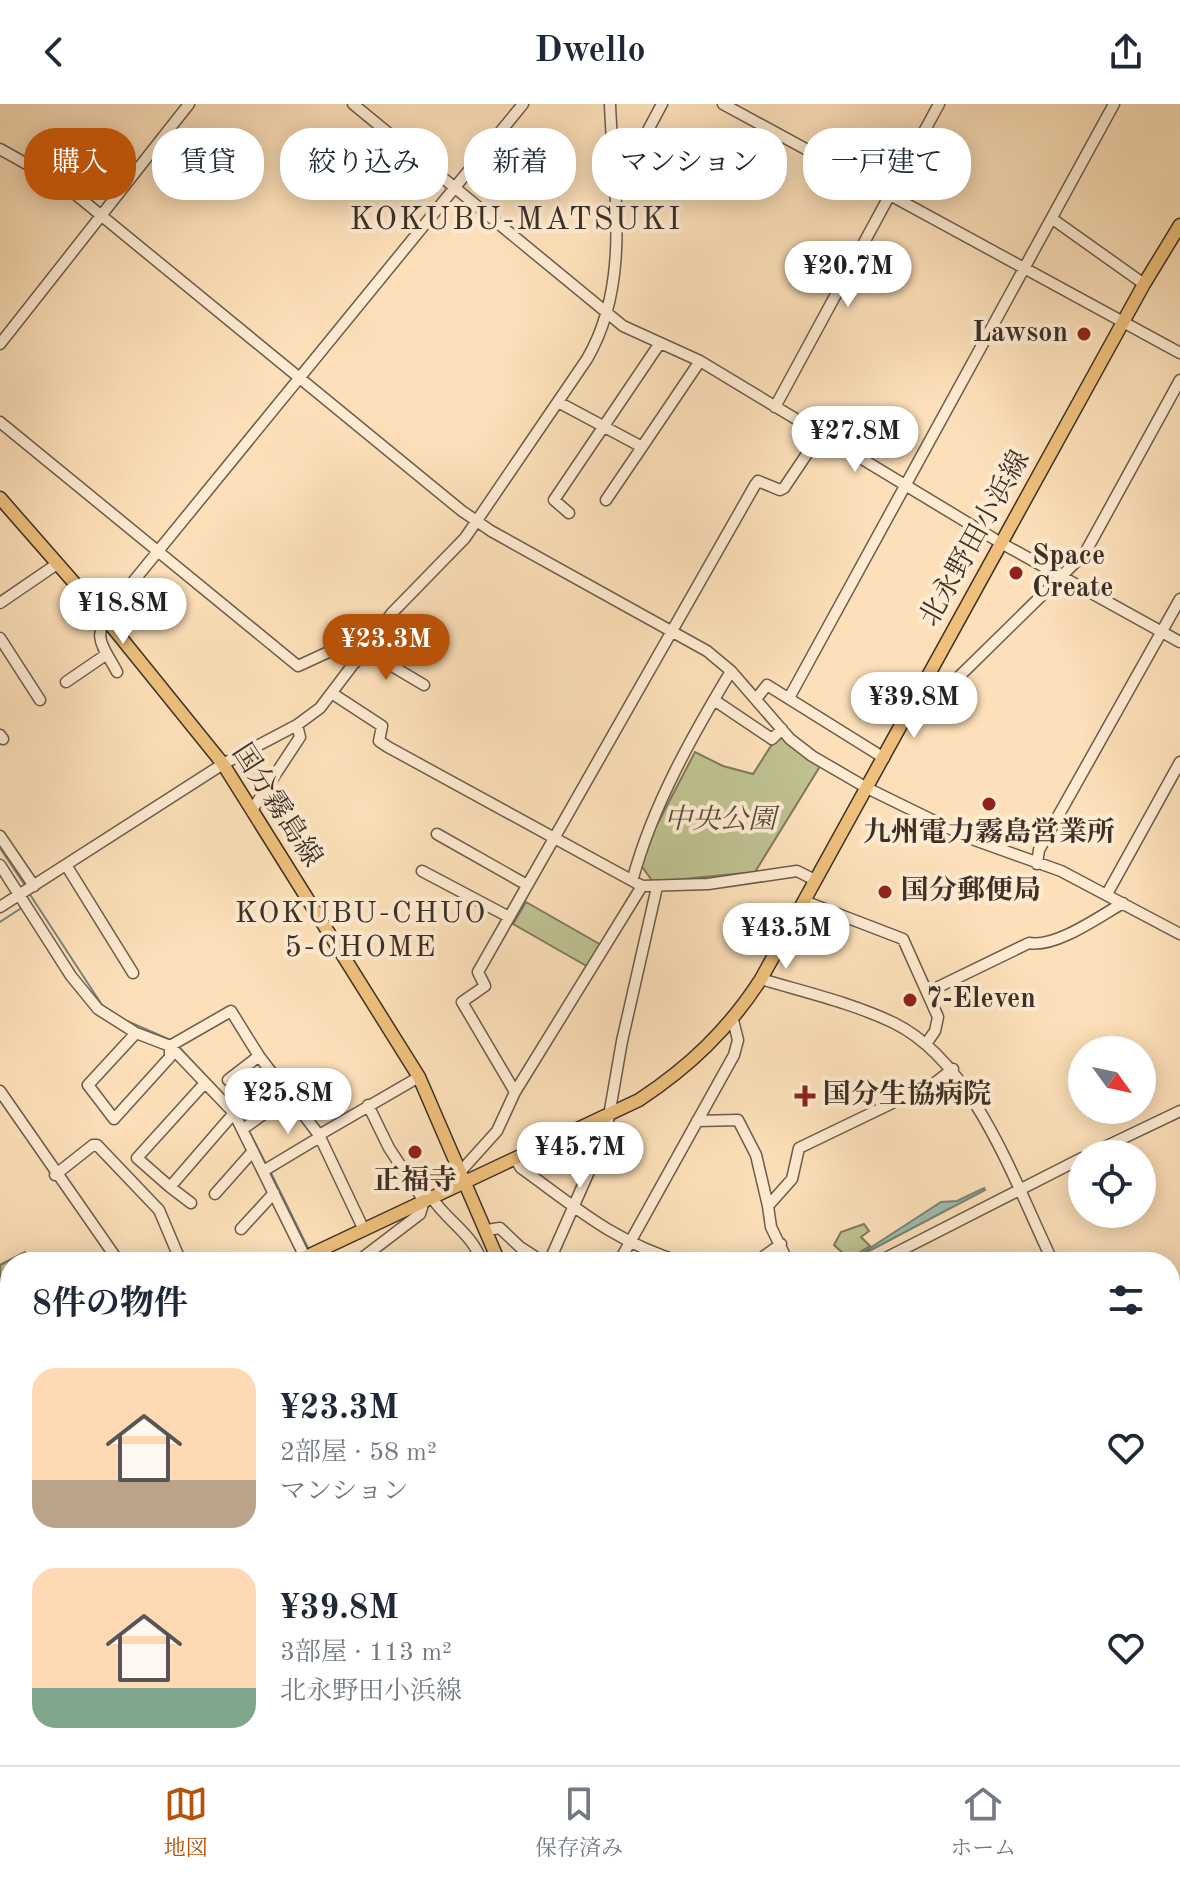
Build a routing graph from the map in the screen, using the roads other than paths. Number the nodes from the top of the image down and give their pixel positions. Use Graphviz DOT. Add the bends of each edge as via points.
graph roads {
  1 [pos="189,104"];
  2 [pos="353,104"];
  3 [pos="523,104"];
  4 [pos="610,104"];
  5 [pos="662,104"];
  6 [pos="723,104"];
  7 [pos="939,104"];
  8 [pos="1114,104"];
  9 [pos="611,128"];
  10 [pos="649,128"];
  11 [pos="926,128"];
  12 [pos="803,147"];
  13 [pos="0,149"];
  14 [pos="454,188"];
  15 [pos="614,200"];
  16 [pos="888,200"];
  17 [pos="900,200"];
  18 [pos="102,216"];
  19 [pos="1054,220"];
  20 [pos="1180,225"];
  21 [pos="1023,270"];
  22 [pos="1144,284"];
  23 [pos="607,314"];
  24 [pos="1123,322"];
  25 [pos="660,343"];
  26 [pos="0,344"];
  27 [pos="1180,353"];
  28 [pos="700,361"];
  29 [pos="301,376"];
  30 [pos="1180,380"];
  31 [pos="558,402"];
  32 [pos="775,407"];
  33 [pos="0,422"];
  34 [pos="604,426"];
  35 [pos="821,433"];
  36 [pos="642,447"];
  37 [pos="906,485"];
  38 [pos="0,498"];
  39 [pos="606,500"];
  40 [pos="569,513"];
  41 [pos="476,521"];
  42 [pos="1001,543"];
  43 [pos="158,551"];
  44 [pos="57,564"];
  45 [pos="1062,577"];
  46 [pos="1180,599"];
  47 [pos="0,603"];
  48 [pos="105,618"];
  49 [pos="671,632"];
  50 [pos="1162,632"];
  51 [pos="0,638"];
  52 [pos="1180,642"];
  53 [pos="365,650"];
  54 [pos="107,654"];
  55 [pos="355,663"];
  56 [pos="731,671"];
  57 [pos="117,672"];
  58 [pos="66,682"];
  59 [pos="424,685"];
  60 [pos="333,694"];
  61 [pos="789,698"];
  62 [pos="756,699"];
  63 [pos="40,700"];
  64 [pos="714,700"];
  65 [pos="912,705"];
  66 [pos="297,725"];
  67 [pos="782,729"];
  68 [pos="884,758"];
  69 [pos="1180,762"];
  70 [pos="223,764"];
  71 [pos="867,788"];
  72 [pos="252,810"];
  73 [pos="437,834"];
  74 [pos="0,836"];
  75 [pos="553,839"];
  76 [pos="1037,864"];
  77 [pos="0,865"];
  78 [pos="66,865"];
  79 [pos="422,871"];
  80 [pos="633,878"];
  81 [pos="815,880"];
  82 [pos="527,885"];
  83 [pos="642,886"];
  84 [pos="657,887"];
  85 [pos="27,890"];
  86 [pos="1107,894"];
  87 [pos="804,901"];
  88 [pos="1123,903"];
  89 [pos="0,907"];
  90 [pos="509,917"];
  91 [pos="1180,934"];
  92 [pos="133,973"];
  93 [pos="761,979"];
  94 [pos="928,992"];
  95 [pos="733,1020"];
  96 [pos="136,1033"];
  97 [pos="174,1043"];
  98 [pos="926,1044"];
  99 [pos="259,1056"];
  100 [pos="953,1069"];
  101 [pos="419,1077"];
  102 [pos="228,1080"];
  103 [pos="204,1084"];
  104 [pos="0,1091"];
  105 [pos="515,1092"];
  106 [pos="290,1095"];
  107 [pos="368,1105"];
  108 [pos="4,1106"];
  109 [pos="1180,1111"];
  110 [pos="234,1113"];
  111 [pos="611,1116"];
  112 [pos="697,1121"];
  113 [pos="246,1126"];
  114 [pos="320,1136"];
  115 [pos="1119,1140"];
  116 [pos="253,1151"];
  117 [pos="516,1160"];
  118 [pos="1068,1165"];
  119 [pos="268,1168"];
  120 [pos="55,1175"];
  121 [pos="464,1177"];
  122 [pos="170,1187"];
  123 [pos="1018,1189"];
  124 [pos="274,1193"];
  125 [pos="215,1194"];
  126 [pos="428,1200"];
  127 [pos="191,1203"];
  128 [pos="768,1206"];
  129 [pos="576,1207"];
  130 [pos="241,1229"];
  131 [pos="364,1230"];
  132 [pos="487,1230"];
  133 [pos="629,1243"];
  134 [pos="781,1244"];
  135 [pos="374,1251"];
  136 [pos="112,1252"];
  137 [pos="177,1252"];
  138 [pos="303,1252"];
  139 [pos="318,1252"];
  140 [pos="477,1252"];
  141 [pos="495,1252"];
  142 [pos="532,1252"];
  143 [pos="551,1252"];
  144 [pos="624,1252"];
  145 [pos="654,1252"];
  146 [pos="770,1252"];
  147 [pos="784,1252"];
  148 [pos="897,1252"];
  149 [pos="1048,1252"];
  1 -- 18 [label="street"];
  2 -- 14 [label="street"];
  3 -- 14 [label="street"];
  4 -- 9 [label="street"];
  5 -- 10 [label="street"];
  6 -- 12 [label="street"];
  7 -- 11 [label="street"];
  8 -- 19 [label="street"];
  13 -- 18 [label="street" via="64,185"];
  14 -- 23 [label="street"];
  14 -- 29 [label="street"];
  15 -- 23 [label="street" via="616,259"];
  16 -- 32 [label="street"];
  17 -- 21 [label="street"];
  18 -- 26 [label="street"];
  18 -- 29 [label="street"];
  19 -- 21 [label="street"];
  19 -- 22 [label="street"];
  20 -- 22 [label="main road, 北永野田小浜線"];
  21 -- 24 [label="street"];
  21 -- 37 [label="street"];
  22 -- 24 [label="main road, 北永野田小浜線"];
  23 -- 25 [label="street"];
  23 -- 31 [label="street" via="596,344"];
  24 -- 27 [label="street"];
  24 -- 42 [label="main road, 北永野田小浜線"];
  25 -- 28 [label="street"];
  25 -- 34 [label="street"];
  28 -- 32 [label="street"];
  28 -- 36 [label="street"];
  29 -- 41 [label="street"];
  29 -- 43 [label="street"];
  30 -- 45 [label="street" via="1085,553"];
  31 -- 34 [label="street"];
  31 -- 41 [label="street"];
  32 -- 35 [label="street"];
  33 -- 43 [label="street"];
  34 -- 36 [label="street"];
  34 -- 40 [label="street" via="554,500"];
  35 -- 37 [label="street"];
  35 -- 49 [label="street" via="784,488 758,481"];
  36 -- 39 [label="street"];
  37 -- 42 [label="street"];
  37 -- 61 [label="street"];
  38 -- 44 [label="main road, 国分霧島線"];
  41 -- 49 [label="street"];
  41 -- 53 [label="street"];
  42 -- 45 [label="street"];
  42 -- 65 [label="main road, 北永野田小浜線"];
  43 -- 48 [label="street"];
  43 -- 55 [label="street" via="298,666 335,649"];
  44 -- 47 [label="street"];
  44 -- 48 [label="main road, 国分霧島線"];
  45 -- 50 [label="street"];
  45 -- 65 [label="street" via="926,709"];
  46 -- 50 [label="street"];
  48 -- 54 [label="street" via="98,627"];
  48 -- 70 [label="main road, 国分霧島線"];
  49 -- 56 [label="street"];
  49 -- 75 [label="street"];
  50 -- 52 [label="street"];
  50 -- 76 [label="street" via="1039,850"];
  51 -- 63 [label="street"];
  53 -- 55 [label="street"];
  53 -- 59 [label="street"];
  54 -- 57 [label="street"];
  54 -- 58 [label="street"];
  55 -- 60 [label="street"];
  56 -- 62 [label="street"];
  56 -- 64 [label="street"];
  60 -- 66 [label="street"];
  60 -- 75 [label="street" via="382,726 379,741"];
  61 -- 62 [label="street" via="767,685"];
  61 -- 68 [label="street"];
  62 -- 67 [label="street"];
  64 -- 67 [label="street" via="772,739"];
  64 -- 80 [label="street" via="682,756"];
  65 -- 68 [label="main road, 北永野田小浜線"];
  66 -- 70 [label="street"];
  66 -- 72 [label="street" via="300,737"];
  67 -- 71 [label="street" via="812,756"];
  68 -- 71 [label="main road, 北永野田小浜線"];
  69 -- 86 [label="street"];
  70 -- 72 [label="main road, 国分霧島線"];
  70 -- 78 [label="street"];
  71 -- 76 [label="street" via="989,847"];
  71 -- 81 [label="main road, 北永野田小浜線"];
  72 -- 101 [label="main road, 国分霧島線"];
  73 -- 82 [label="street"];
  74 -- 85 [label="street"];
  75 -- 80 [label="street"];
  75 -- 82 [label="street"];
  76 -- 86 [label="street"];
  77 -- 85 [label="street"];
  78 -- 85 [label="street"];
  78 -- 92 [label="street"];
  79 -- 90 [label="street"];
  80 -- 83 [label="street"];
  81 -- 84 [label="street" via="797,871"];
  81 -- 87 [label="main road, 北永野田小浜線"];
  82 -- 90 [label="street"];
  83 -- 84 [label="street"];
  83 -- 105 [label="street"];
  84 -- 111 [label="street"];
  85 -- 89 [label="street"];
  85 -- 96 [label="street" via="71,976 98,1009"];
  86 -- 88 [label="street"];
  87 -- 93 [label="main road, 北永野田小浜線"];
  87 -- 94 [label="street" via="903,939"];
  88 -- 91 [label="street"];
  88 -- 94 [label="street" via="1091,923 1039,945 1029,943"];
  90 -- 105 [label="street" via="478,972 485,986 462,1002"];
  93 -- 95 [label="main road, 北永野田小浜線"];
  93 -- 98 [label="street" via="881,1018"];
  94 -- 98 [label="street" via="938,1017"];
  95 -- 111 [label="main road, 北永野田小浜線" via="685,1068"];
  95 -- 112 [label="street" via="737,1047"];
  96 -- 97 [label="street"];
  96 -- 97 [label="street" via="88,1085 114,1119 170,1057"];
  97 -- 99 [label="street" via="231,1011"];
  97 -- 103 [label="street"];
  98 -- 100 [label="street"];
  99 -- 102 [label="street"];
  99 -- 106 [label="street"];
  100 -- 123 [label="street"];
  100 -- 128 [label="street" via="802,1145 792,1179"];
  101 -- 107 [label="street"];
  101 -- 121 [label="main road, 国分霧島線"];
  103 -- 110 [label="street"];
  103 -- 122 [label="street" via="137,1158"];
  104 -- 108 [label="street"];
  105 -- 121 [label="street" via="497,1131"];
  106 -- 113 [label="street"];
  106 -- 114 [label="street"];
  107 -- 114 [label="street"];
  107 -- 126 [label="street" via="389,1148"];
  108 -- 120 [label="street"];
  109 -- 115 [label="street"];
  110 -- 113 [label="street"];
  110 -- 122 [label="street"];
  111 -- 117 [label="main road, 北永野田小浜線"];
  111 -- 129 [label="street"];
  112 -- 128 [label="street" via="738,1120 756,1155"];
  112 -- 133 [label="street"];
  113 -- 116 [label="street"];
  114 -- 119 [label="street"];
  114 -- 131 [label="street"];
  116 -- 119 [label="street"];
  116 -- 125 [label="street"];
  117 -- 121 [label="main road, 北永野田小浜線"];
  117 -- 129 [label="street"];
  118 -- 123 [label="street"];
  119 -- 124 [label="street"];
  120 -- 136 [label="street"];
  120 -- 137 [label="street" via="97,1145 159,1210"];
  121 -- 126 [label="main road, 北永野田小浜線"];
  121 -- 132 [label="main road, 国分霧島線"];
  122 -- 127 [label="street"];
  123 -- 148 [label="street"];
  123 -- 149 [label="street"];
  124 -- 130 [label="street"];
  124 -- 138 [label="street"];
  126 -- 131 [label="main road, 北永野田小浜線"];
  126 -- 135 [label="street" via="420,1214"];
  126 -- 140 [label="street" via="470,1236"];
  128 -- 134 [label="street"];
  129 -- 133 [label="street"];
  129 -- 143 [label="street"];
  131 -- 139 [label="main road, 北永野田小浜線"];
  132 -- 141 [label="main road, 国分霧島線"];
  132 -- 142 [label="street" via="500,1228"];
  133 -- 144 [label="street"];
  133 -- 145 [label="street"];
  134 -- 146 [label="street"];
  134 -- 147 [label="street"];
}
